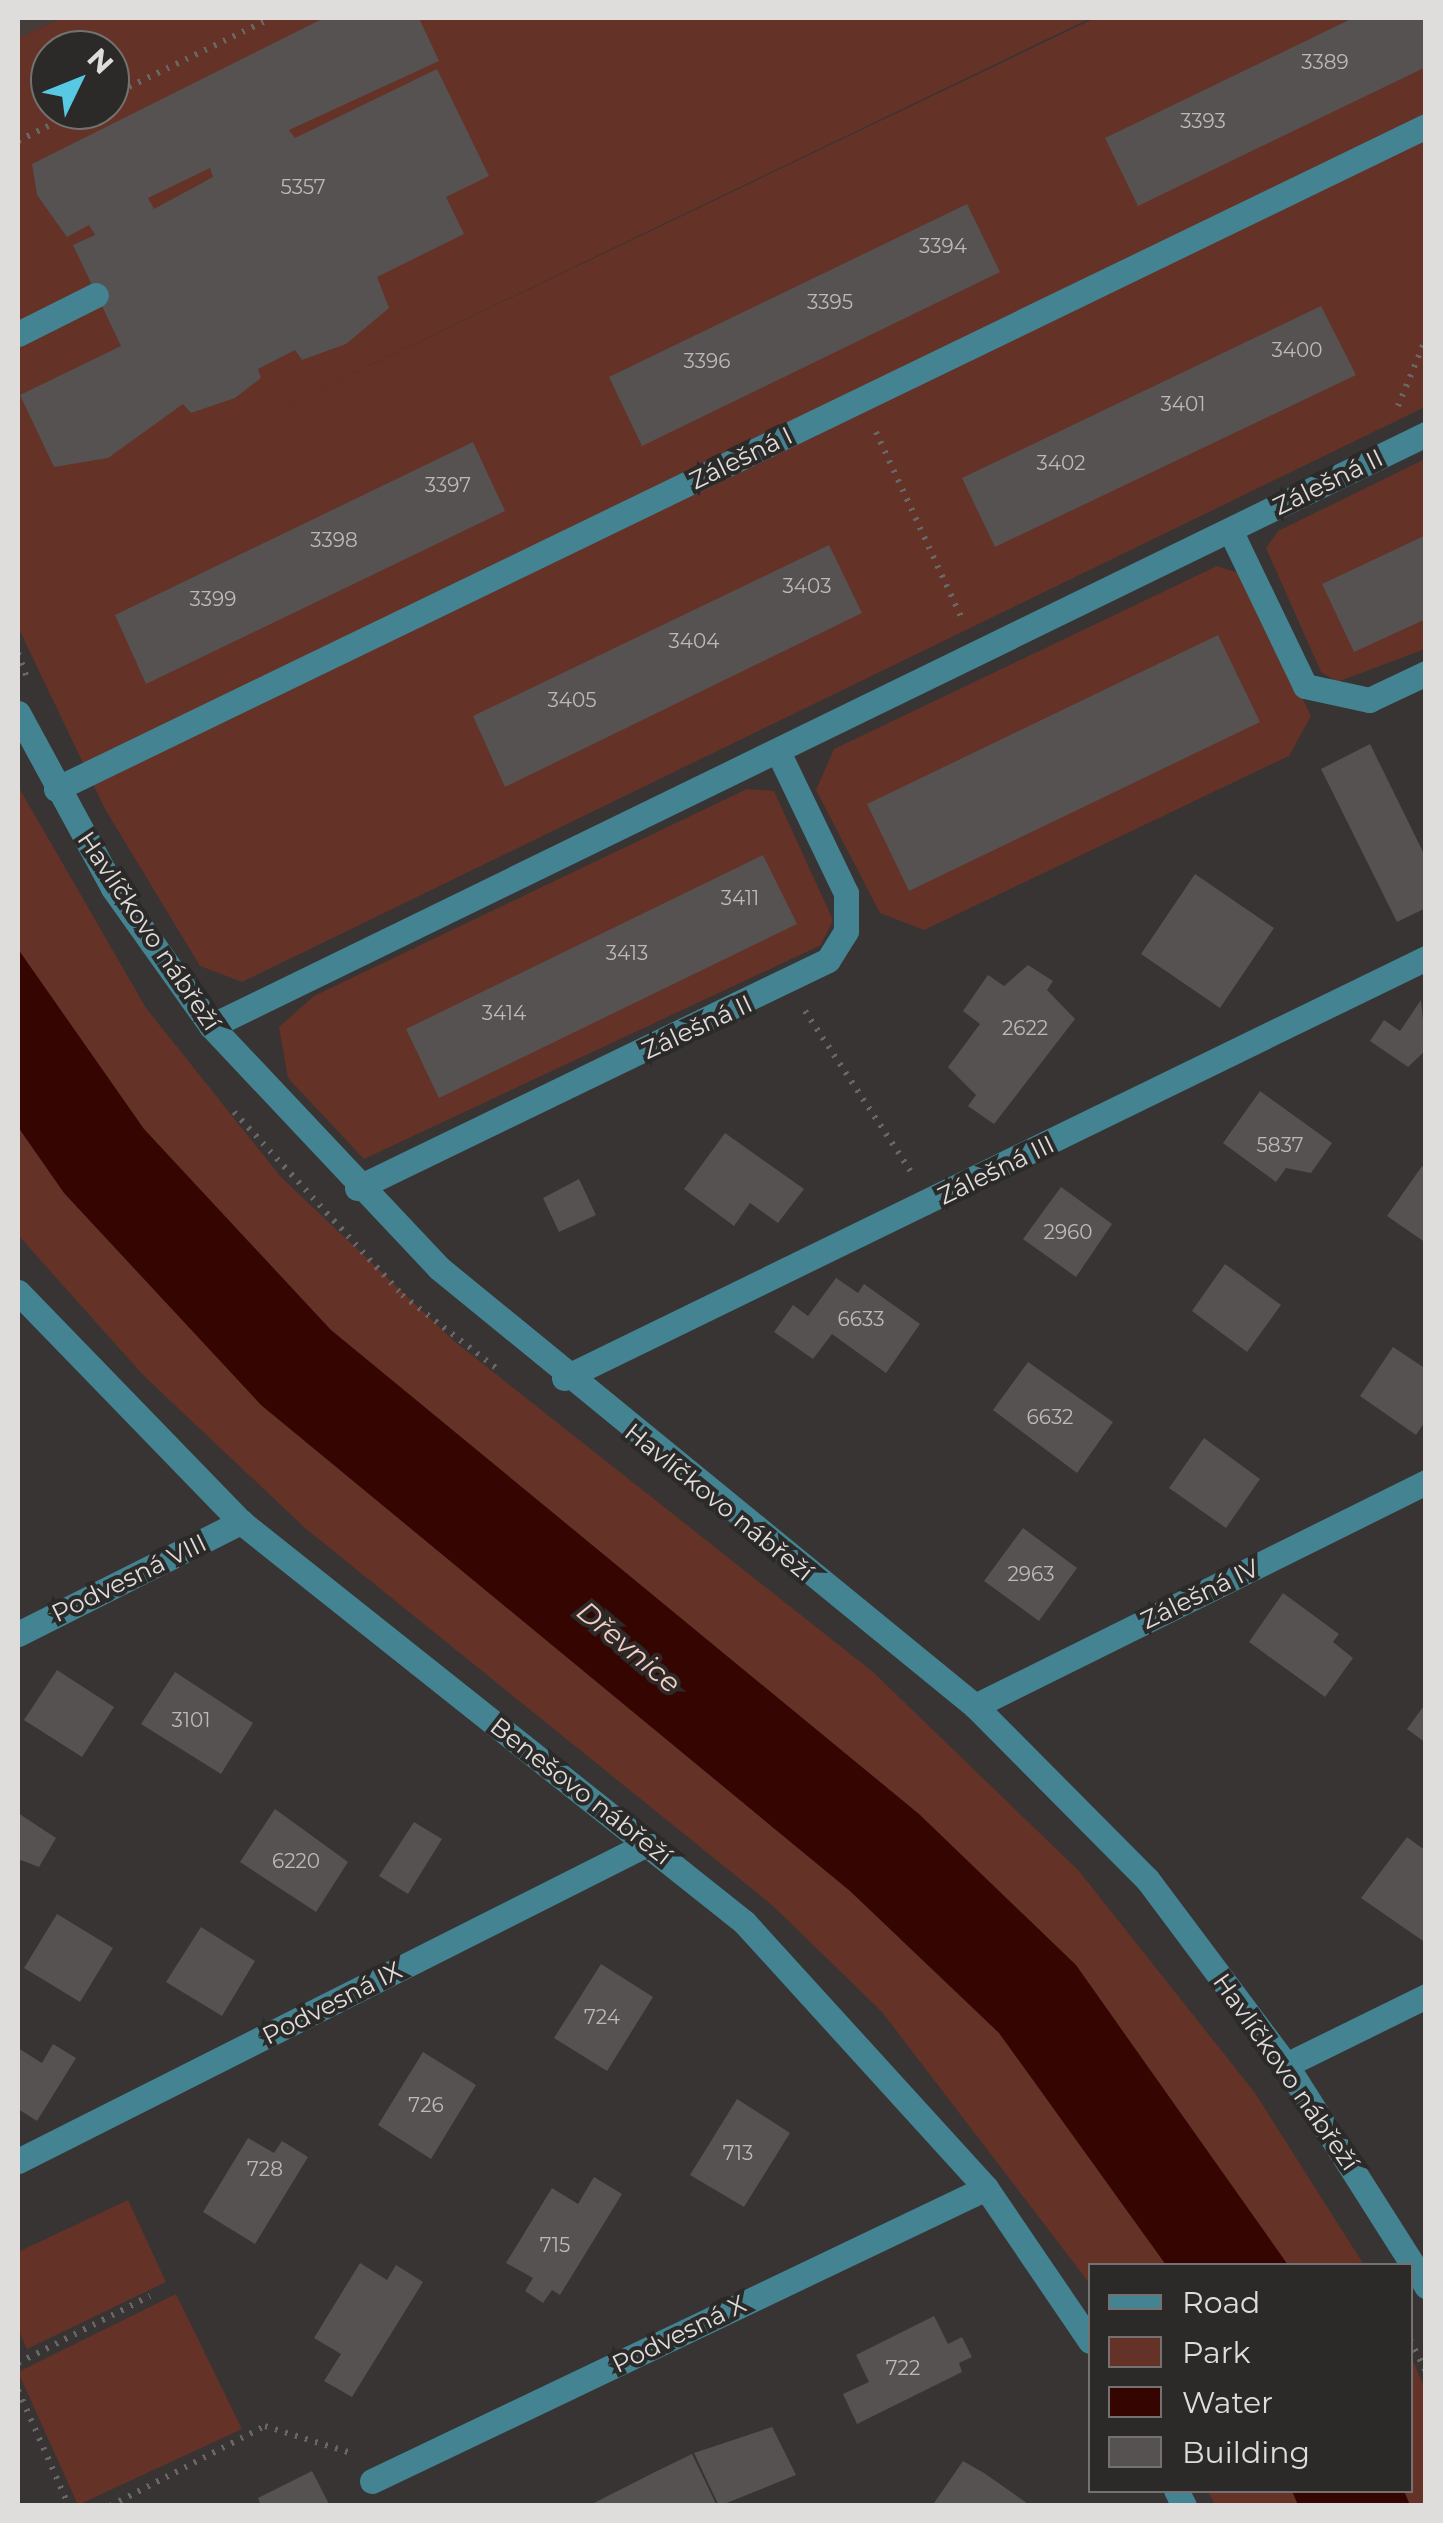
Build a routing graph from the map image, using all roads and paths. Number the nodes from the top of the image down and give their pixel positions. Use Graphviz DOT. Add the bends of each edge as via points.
graph roads {
  1 [pos="270,18"];
  2 [pos="130,86"];
  3 [pos="1426,126"];
  4 [pos="96,295"];
  5 [pos="18,334"];
  6 [pos="1426,338"];
  7 [pos="861,400"];
  8 [pos="1426,434"];
  9 [pos="1376,458"];
  10 [pos="1230,530"];
  11 [pos="978,654"];
  12 [pos="1426,673"];
  13 [pos="18,712"];
  14 [pos="778,752"];
  15 [pos="56,789"];
  16 [pos="1426,958"];
  17 [pos="787,984"];
  18 [pos="211,1026"];
  19 [pos="357,1188"];
  20 [pos="930,1202"];
  21 [pos="18,1292"];
  22 [pos="564,1378"];
  23 [pos="1426,1482"];
  24 [pos="242,1522"];
  25 [pos="18,1634"];
  26 [pos="975,1706"];
  27 [pos="647,1844"];
  28 [pos="1426,1996"];
  29 [pos="1286,2065"];
  30 [pos="18,2162"];
  31 [pos="986,2188"];
  32 [pos="1411,2263"];
  33 [pos="150,2296"];
  34 [pos="1088,2338"];
  35 [pos="1413,2346"];
  36 [pos="18,2363"];
  37 [pos="1426,2372"];
  38 [pos="18,2390"];
  39 [pos="372,2481"];
  40 [pos="69,2506"];
  41 [pos="110,2506"];
  1 -- 2 [label="path"];
  3 -- 7 [label="street, Zálešná I"];
  4 -- 5 [label="street"];
  6 -- 9 [label="path"];
  7 -- 11 [label="path"];
  7 -- 15 [label="street, Zálešná I"];
  8 -- 9 [label="street, Zálešná II"];
  9 -- 10 [label="street, Zálešná II"];
  10 -- 11 [label="street, Zálešná II"];
  10 -- 12 [label="street" via="1305,686 1369,700"];
  11 -- 14 [label="street, Zálešná II"];
  13 -- 15 [label="street, Havlíčkovo nábřeží"];
  14 -- 17 [label="street, Zálešná II" via="850,916 828,960"];
  14 -- 18 [label="street, Zálešná II"];
  15 -- 18 [label="street, Havlíčkovo nábřeží"];
  16 -- 20 [label="street, Zálešná III"];
  17 -- 19 [label="street, Zálešná II"];
  17 -- 20 [label="path"];
  18 -- 19 [label="street, Havlíčkovo nábřeží"];
  19 -- 22 [label="street, Havlíčkovo nábřeží"];
  20 -- 22 [label="street, Zálešná III"];
  21 -- 24 [label="street, Benešovo nábřeží"];
  22 -- 26 [label="street, Havlíčkovo nábřeží"];
  23 -- 26 [label="street, Zálešná IV"];
  24 -- 25 [label="street, Podvesná VIII"];
  24 -- 27 [label="street, Benešovo nábřeží"];
  26 -- 29 [label="street, Havlíčkovo nábřeží" via="1147,1879"];
  27 -- 30 [label="street, Podvesná IX"];
  27 -- 31 [label="street, Benešovo nábřeží" via="830,2008"];
  28 -- 29 [label="street"];
  29 -- 32 [label="street, Havlíčkovo nábřeží"];
  31 -- 34 [label="street, Benešovo nábřeží"];
  31 -- 39 [label="street, Podvesná X"];
  33 -- 36 [label="path"];
  35 -- 37 [label="path"];
  38 -- 40 [label="path"];
  39 -- 41 [label="path" via="356,2455 265,2426"];
}
